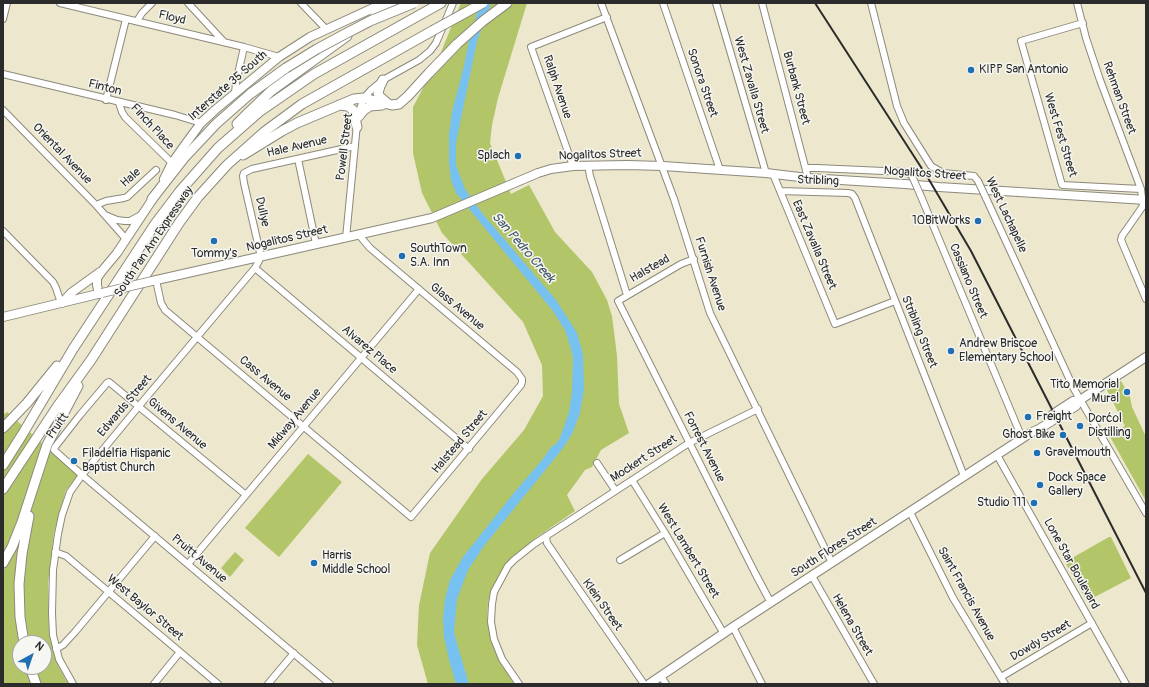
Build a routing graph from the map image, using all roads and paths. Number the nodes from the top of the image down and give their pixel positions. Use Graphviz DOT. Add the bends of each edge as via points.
graph roads {
  1 [pos="7,3"];
  2 [pos="60,3"];
  3 [pos="152,3"];
  4 [pos="188,3"];
  5 [pos="301,3"];
  6 [pos="384,3"];
  7 [pos="394,3"];
  8 [pos="414,3"];
  9 [pos="441,3"];
  10 [pos="453,3"];
  11 [pos="483,3"];
  12 [pos="507,3"];
  13 [pos="601,3"];
  14 [pos="663,3"];
  15 [pos="716,3"];
  16 [pos="762,3"];
  17 [pos="871,3"];
  18 [pos="1077,3"];
  19 [pos="74,5"];
  20 [pos="607,17"];
  21 [pos="3,19"];
  22 [pos="126,19"];
  23 [pos="137,21"];
  24 [pos="1083,24"];
  25 [pos="326,29"];
  26 [pos="224,42"];
  27 [pos="244,46"];
  28 [pos="279,57"];
  29 [pos="3,74"];
  30 [pos="383,80"];
  31 [pos="235,93"];
  32 [pos="364,98"];
  33 [pos="106,100"];
  34 [pos="119,103"];
  35 [pos="339,105"];
  36 [pos="392,105"];
  37 [pos="3,110"];
  38 [pos="358,117"];
  39 [pos="201,123"];
  40 [pos="357,127"];
  41 [pos="355,146"];
  42 [pos="218,148"];
  43 [pos="298,159"];
  44 [pos="172,163"];
  45 [pos="227,165"];
  46 [pos="588,165"];
  47 [pos="573,166"];
  48 [pos="663,166"];
  49 [pos="806,168"];
  50 [pos="156,170"];
  51 [pos="720,170"];
  52 [pos="244,173"];
  53 [pos="769,174"];
  54 [pos="912,176"];
  55 [pos="808,178"];
  56 [pos="1141,189"];
  57 [pos="780,191"];
  58 [pos="854,197"];
  59 [pos="152,199"];
  60 [pos="1145,200"];
  61 [pos="96,205"];
  62 [pos="104,214"];
  63 [pos="141,215"];
  64 [pos="3,231"];
  65 [pos="359,235"];
  66 [pos="346,238"];
  67 [pos="126,239"];
  68 [pos="316,244"];
  69 [pos="261,257"];
  70 [pos="694,259"];
  71 [pos="255,268"];
  72 [pos="102,271"];
  73 [pos="154,281"];
  74 [pos="419,289"];
  75 [pos="100,293"];
  76 [pos="627,296"];
  77 [pos="1146,299"];
  78 [pos="618,301"];
  79 [pos="895,301"];
  80 [pos="61,303"];
  81 [pos="3,317"];
  82 [pos="197,337"];
  83 [pos="73,349"];
  84 [pos="362,357"];
  85 [pos="91,360"];
  86 [pos="1145,360"];
  87 [pos="522,379"];
  88 [pos="1080,400"];
  89 [pos="139,406"];
  90 [pos="758,409"];
  91 [pos="80,415"];
  92 [pos="304,426"];
  93 [pos="3,428"];
  94 [pos="1022,438"];
  95 [pos="689,443"];
  96 [pos="469,448"];
  97 [pos="54,450"];
  98 [pos="997,455"];
  99 [pos="597,462"];
  100 [pos="3,465"];
  101 [pos="82,475"];
  102 [pos="964,476"];
  103 [pos="35,479"];
  104 [pos="632,480"];
  105 [pos="3,489"];
  106 [pos="616,490"];
  107 [pos="246,495"];
  108 [pos="910,512"];
  109 [pos="1146,513"];
  110 [pos="411,517"];
  111 [pos="665,533"];
  112 [pos="155,536"];
  113 [pos="546,536"];
  114 [pos="55,552"];
  115 [pos="620,560"];
  116 [pos="3,563"];
  117 [pos="832,563"];
  118 [pos="188,564"];
  119 [pos="812,576"];
  120 [pos="108,592"];
  121 [pos="771,603"];
  122 [pos="1092,623"];
  123 [pos="733,628"];
  124 [pos="724,634"];
  125 [pos="23,635"];
  126 [pos="56,649"];
  127 [pos="180,652"];
  128 [pos="294,653"];
  129 [pos="661,676"];
  130 [pos="1001,677"];
  131 [pos="73,684"];
  132 [pos="154,684"];
  133 [pos="218,684"];
  134 [pos="268,684"];
  135 [pos="330,684"];
  136 [pos="519,684"];
  137 [pos="644,684"];
  138 [pos="649,684"];
  139 [pos="666,684"];
  140 [pos="762,684"];
  141 [pos="874,684"];
  142 [pos="1005,684"];
  143 [pos="1126,684"];
  1 -- 21 [label="street"];
  2 -- 19 [label="street, Floyd"];
  3 -- 23 [label="street"];
  4 -- 26 [label="street"];
  5 -- 25 [label="street"];
  6 -- 25 [label="main road, Interstate 35 South"];
  7 -- 42 [label="highway" via="271,91 246,114"];
  8 -- 59 [label="highway, bridge" via="370,21 317,49 250,94 216,124 184,158"];
  9 -- 42 [label="highway, South Pan Am Expressway" via="314,74 259,112"];
  10 -- 30 [label="street, Powell Street" via="430,51"];
  11 -- 45 [label="highway, South Pan Am Expressway, bridge" via="302,104 246,146"];
  12 -- 36 [label="highway" via="457,44 403,102"];
  13 -- 20 [label="street, Furnish Avenue"];
  14 -- 51 [label="street, Sonora Street"];
  15 -- 53 [label="street, West Zavalla Street"];
  16 -- 49 [label="street, Burbank Street"];
  17 -- 88 [label="street, West Lachapelle, bridge" via="896,106 904,123 931,166 943,173 974,176 978,181"];
  18 -- 24 [label="street, Rehman Street"];
  19 -- 22 [label="street, Floyd"];
  20 -- 47 [label="street, Ralph Avenue" via="531,47"];
  20 -- 48 [label="street, Furnish Avenue"];
  22 -- 23 [label="street, Floyd"];
  22 -- 33 [label="street"];
  23 -- 26 [label="street, Floyd"];
  24 -- 56 [label="street, Rehman Street" via="1100,80"];
  24 -- 56 [label="street, West Fest Street" via="1021,41 1062,185"];
  25 -- 28 [label="main road, Interstate 35 South"];
  26 -- 27 [label="street, Floyd"];
  27 -- 28 [label="street, Floyd"];
  27 -- 31 [label="street"];
  28 -- 31 [label="main road, Interstate 35 South"];
  29 -- 33 [label="street, Finton"];
  30 -- 32 [label="street, Powell Street"];
  30 -- 36 [label="highway" via="378,93 385,102"];
  31 -- 39 [label="main road, Interstate 35 South"];
  32 -- 35 [label="highway"];
  32 -- 36 [label="highway"];
  32 -- 38 [label="street, Powell Street"];
  33 -- 34 [label="street, Finton"];
  34 -- 39 [label="street, Finton"];
  34 -- 44 [label="street, Finch Place" via="125,117"];
  35 -- 40 [label="highway" via="348,106 353,110"];
  35 -- 45 [label="highway" via="282,131"];
  36 -- 38 [label="highway" via="370,106"];
  37 -- 61 [label="street, Oriental Avenue"];
  38 -- 40 [label="street, Powell Street"];
  39 -- 44 [label="main road, Interstate 35 South"];
  40 -- 41 [label="street, Powell Street"];
  41 -- 43 [label="street, Hale Avenue"];
  41 -- 66 [label="street, Powell Street"];
  42 -- 83 [label="highway, South Pan Am Expressway" via="165,210"];
  43 -- 52 [label="street, Hale Avenue"];
  43 -- 68 [label="street"];
  44 -- 59 [label="main road, Interstate 35 South"];
  45 -- 85 [label="highway, South Pan Am Expressway" via="179,223"];
  46 -- 47 [label="main road, Nogalitos Street"];
  46 -- 48 [label="main road, Nogalitos Street"];
  46 -- 76 [label="street"];
  47 -- 65 [label="main road, Nogalitos Street" via="545,171 432,218"];
  48 -- 51 [label="main road, Nogalitos Street"];
  48 -- 70 [label="street, Furnish Avenue"];
  49 -- 54 [label="street, Nogalitos Street" via="906,172"];
  49 -- 55 [label="street, Burbank Street"];
  50 -- 61 [label="street, Hale" via="127,197"];
  51 -- 53 [label="main road, Nogalitos Street"];
  52 -- 69 [label="street, Dullye" via="242,176"];
  53 -- 55 [label="main road, Nogalitos Street"];
  53 -- 57 [label="street, East Zavalla Street"];
  54 -- 94 [label="street, Cassiano Street, bridge"];
  55 -- 60 [label="main road, Nogalitos Street"];
  56 -- 60 [label="street, Rehman Street"];
  57 -- 58 [label="street, Stribling" via="848,193"];
  57 -- 79 [label="street, East Zavalla Street" via="835,324"];
  58 -- 79 [label="street, Stribling Street"];
  59 -- 63 [label="main road, Interstate 35 South"];
  60 -- 77 [label="street" via="1121,240"];
  61 -- 62 [label="street, Oriental Avenue"];
  62 -- 63 [label="street, Oriental Avenue" via="125,221"];
  62 -- 67 [label="street, Oriental Avenue"];
  63 -- 67 [label="main road, Interstate 35 South"];
  64 -- 80 [label="street" via="53,282"];
  65 -- 66 [label="main road, Nogalitos Street"];
  65 -- 74 [label="street, Glass Avenue" via="370,248"];
  66 -- 68 [label="main road, Nogalitos Street"];
  67 -- 72 [label="main road, Interstate 35 South"];
  68 -- 69 [label="main road, Nogalitos Street"];
  69 -- 71 [label="street, Edwards Street"];
  69 -- 73 [label="main road, Nogalitos Street"];
  70 -- 76 [label="street, Halstead"];
  70 -- 90 [label="street, Furnish Avenue" via="710,313"];
  71 -- 82 [label="street, Edwards Street"];
  71 -- 84 [label="street, Alvarez Place"];
  72 -- 75 [label="main road, Interstate 35 South" via="97,278"];
  72 -- 80 [label="main road, Interstate 35 South"];
  73 -- 75 [label="main road, Nogalitos Street, bridge"];
  73 -- 82 [label="street, Cass Avenue" via="165,310"];
  74 -- 84 [label="street, Midway Avenue"];
  74 -- 87 [label="street, Glass Avenue" via="518,372"];
  75 -- 80 [label="main road, Nogalitos Street"];
  76 -- 78 [label="street, Halstead"];
  78 -- 95 [label="street, Forrest Avenue"];
  79 -- 102 [label="street, Stribling Street"];
  80 -- 81 [label="main road, Nogalitos Street"];
  82 -- 89 [label="street, Edwards Street"];
  82 -- 92 [label="street, Cass Avenue"];
  83 -- 93 [label="highway"];
  83 -- 100 [label="highway, South Pan Am Expressway"];
  84 -- 92 [label="street, Midway Avenue"];
  84 -- 96 [label="street, Alvarez Place"];
  85 -- 103 [label="highway" via="47,445"];
  85 -- 105 [label="highway, South Pan Am Expressway"];
  86 -- 88 [label="main road, South Flores Street"];
  87 -- 96 [label="street, Halstead Street" via="521,385"];
  88 -- 94 [label="main road, South Flores Street" via="1058,410"];
  88 -- 109 [label="street, West Lachapelle"];
  89 -- 91 [label="street, Givens Avenue" via="109,382"];
  89 -- 101 [label="street, Edwards Street"];
  89 -- 107 [label="street, Givens Avenue"];
  90 -- 95 [label="street, Mockert Street"];
  90 -- 117 [label="street, Furnish Avenue"];
  91 -- 97 [label="street, Pruitt"];
  92 -- 107 [label="street, Midway Avenue"];
  92 -- 110 [label="street, Cass Avenue"];
  94 -- 98 [label="main road, South Flores Street"];
  95 -- 104 [label="street, Mockert Street"];
  95 -- 121 [label="street, Forrest Avenue"];
  96 -- 110 [label="street, Halstead Street"];
  97 -- 101 [label="street, Pruitt Avenue"];
  98 -- 102 [label="main road, South Flores Street"];
  98 -- 122 [label="street, Lone Star Boulevard"];
  99 -- 106 [label="street"];
  101 -- 112 [label="street, Pruitt Avenue"];
  101 -- 114 [label="street, Edwards Street" via="68,496"];
  102 -- 108 [label="main road, South Flores Street"];
  103 -- 116 [label="highway" via="22,522"];
  103 -- 125 [label="highway" via="20,570"];
  104 -- 106 [label="street, Mockert Street"];
  104 -- 111 [label="street, West Lambert Street"];
  106 -- 113 [label="street, Mockert Street"];
  107 -- 118 [label="street, Midway Avenue"];
  108 -- 117 [label="main road, South Flores Street"];
  108 -- 130 [label="street, Saint Francis Avenue" via="947,587"];
  111 -- 115 [label="street"];
  111 -- 124 [label="street, West Lambert Street"];
  112 -- 118 [label="street, Pruitt Avenue"];
  112 -- 120 [label="street"];
  113 -- 136 [label="street" via="508,566 494,592 491,622 494,639 502,659"];
  113 -- 137 [label="street, Klein Street" via="547,543"];
  114 -- 120 [label="street, West Baylor Street" via="66,556"];
  114 -- 126 [label="street, Edwards Street" via="52,613"];
  117 -- 119 [label="main road, South Flores Street"];
  118 -- 128 [label="street, Pruitt Avenue"];
  119 -- 121 [label="main road, South Flores Street"];
  119 -- 141 [label="street, Helena Street"];
  120 -- 126 [label="street" via="63,645"];
  120 -- 127 [label="street, West Baylor Street"];
  121 -- 123 [label="main road, South Flores Street"];
  122 -- 130 [label="street, Dowdy Street"];
  122 -- 143 [label="street, Lone Star Boulevard"];
  123 -- 124 [label="main road, South Flores Street"];
  123 -- 140 [label="street"];
  124 -- 129 [label="main road, South Flores Street"];
  126 -- 131 [label="street, Edwards Street"];
  127 -- 132 [label="street"];
  127 -- 133 [label="street, West Baylor Street"];
  128 -- 134 [label="street"];
  128 -- 135 [label="street, Pruitt Avenue"];
  129 -- 138 [label="main road, South Flores Street"];
  129 -- 139 [label="street"];
  130 -- 142 [label="street, Saint Francis Avenue"];
}
